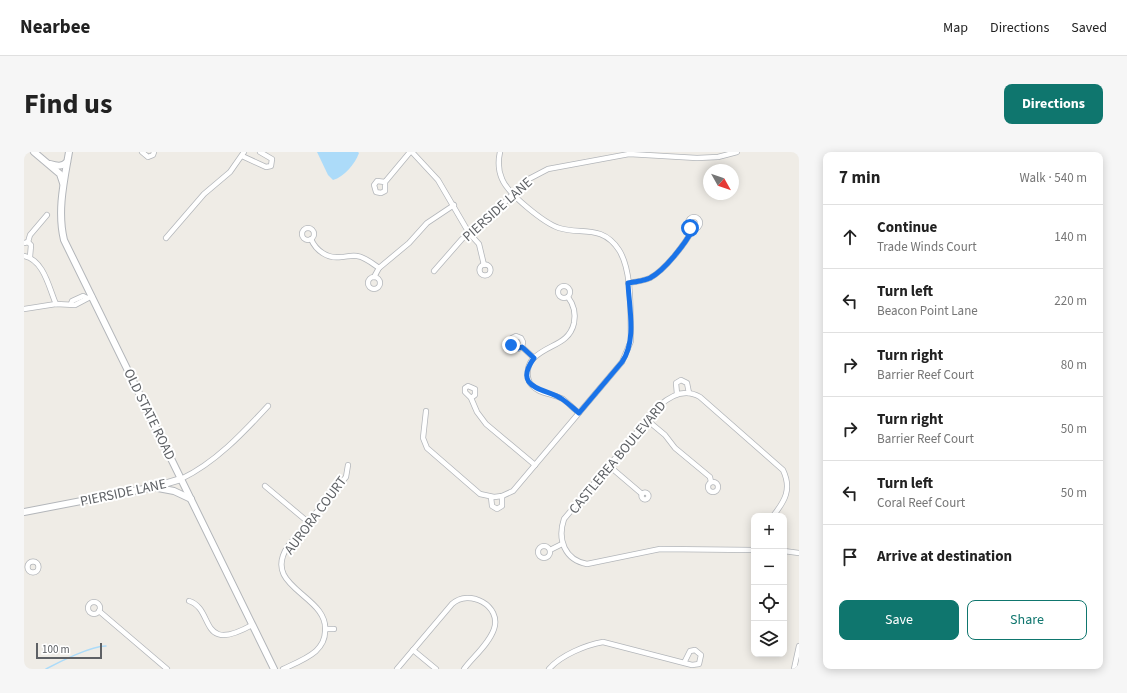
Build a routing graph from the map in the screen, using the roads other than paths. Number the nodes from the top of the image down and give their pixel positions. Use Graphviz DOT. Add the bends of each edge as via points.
graph roads {
  1 [pos="34,152"];
  2 [pos="69,152"];
  3 [pos="142,152"];
  4 [pos="154,152"];
  5 [pos="260,152"];
  6 [pos="411,152"];
  7 [pos="500,152"];
  8 [pos="737,152"];
  9 [pos="243,154"];
  10 [pos="67,162"];
  11 [pos="46,163"];
  12 [pos="385,182"];
  13 [pos="64,185"];
  14 [pos="512,194"];
  15 [pos="454,205"];
  16 [pos="47,215"];
  17 [pos="693,229"];
  18 [pos="470,233"];
  19 [pos="166,238"];
  20 [pos="311,239"];
  21 [pos="26,243"];
  22 [pos="24,256"];
  23 [pos="30,257"];
  24 [pos="484,264"];
  25 [pos="379,268"];
  26 [pos="434,271"];
  27 [pos="374,277"];
  28 [pos="628,283"];
  29 [pos="90,297"];
  30 [pos="568,297"];
  31 [pos="56,304"];
  32 [pos="24,309"];
  33 [pos="522,347"];
  34 [pos="534,358"];
  35 [pos="689,393"];
  36 [pos="677,394"];
  37 [pos="472,398"];
  38 [pos="268,406"];
  39 [pos="426,411"];
  40 [pos="579,413"];
  41 [pos="647,420"];
  42 [pos="348,465"];
  43 [pos="535,465"];
  44 [pos="608,465"];
  45 [pos="181,479"];
  46 [pos="711,482"];
  47 [pos="265,486"];
  48 [pos="154,488"];
  49 [pos="642,494"];
  50 [pos="502,496"];
  51 [pos="491,497"];
  52 [pos="191,499"];
  53 [pos="24,512"];
  54 [pos="776,513"];
  55 [pos="308,522"];
  56 [pos="562,544"];
  57 [pos="550,550"];
  58 [pos="751,550"];
  59 [pos="787,552"];
  60 [pos="799,553"];
  61 [pos="189,601"];
  62 [pos="99,611"];
  63 [pos="252,625"];
  64 [pos="326,629"];
  65 [pos="334,629"];
  66 [pos="799,646"];
  67 [pos="413,650"];
  68 [pos="684,663"];
  69 [pos="167,669"];
  70 [pos="274,669"];
  71 [pos="283,669"];
  72 [pos="397,669"];
  73 [pos="436,669"];
  74 [pos="464,669"];
  75 [pos="549,669"];
  76 [pos="794,669"];
  1 -- 11 [label="street"];
  2 -- 10 [label="street, OLD STATE ROAD"];
  3 -- 4 [label="street" via="148,157"];
  5 -- 9 [label="street" via="272,159 271,166 266,167"];
  6 -- 12 [label="street"];
  6 -- 15 [label="street" via="430,170"];
  7 -- 14 [label="street" via="499,173"];
  8 -- 14 [label="street, PIERSIDE LANE" via="703,158 629,154 558,166 535,174"];
  9 -- 19 [label="street" via="230,172 204,194"];
  10 -- 11 [label="street" via="59,166"];
  10 -- 13 [label="street, OLD STATE ROAD"];
  11 -- 13 [label="street" via="60,174"];
  13 -- 29 [label="street, OLD STATE ROAD" via="60,220 64,240"];
  14 -- 18 [label="street, PIERSIDE LANE"];
  14 -- 28 [label="street" via="550,225 561,229 590,230 608,239 619,249 625,260"];
  15 -- 18 [label="street"];
  15 -- 25 [label="street" via="427,223 409,243"];
  16 -- 21 [label="street"];
  17 -- 28 [label="street" via="687,241 657,273 646,280"];
  18 -- 24 [label="street" via="480,244"];
  18 -- 26 [label="street, PIERSIDE LANE"];
  20 -- 25 [label="street" via="315,247 329,256 356,256"];
  21 -- 23 [label="street" via="32,248"];
  22 -- 23 [label="street"];
  23 -- 31 [label="street" via="41,268"];
  25 -- 27 [label="street"];
  28 -- 40 [label="street" via="631,341 627,353"];
  29 -- 31 [label="street" via="75,305"];
  29 -- 45 [label="street, OLD STATE ROAD"];
  30 -- 34 [label="street" via="575,310 572,328 564,340"];
  31 -- 32 [label="street"];
  33 -- 34 [label="street"];
  34 -- 40 [label="street" via="528,370 530,383 538,390 563,399"];
  35 -- 36 [label="street, CASTLEREA BOULEVARD"];
  35 -- 36 [label="street" via="687,383 681,380 676,383"];
  35 -- 54 [label="street" via="704,400 784,470 788,493"];
  36 -- 41 [label="street, CASTLEREA BOULEVARD" via="668,397"];
  37 -- 43 [label="street" via="481,418"];
  38 -- 45 [label="street, PIERSIDE LANE" via="231,443"];
  39 -- 51 [label="street" via="423,438 430,452 480,494"];
  40 -- 43 [label="street"];
  41 -- 44 [label="street, CASTLEREA BOULEVARD"];
  41 -- 46 [label="street" via="710,477"];
  42 -- 55 [label="street, AURORA COURT" via="346,477"];
  43 -- 50 [label="street" via="513,491"];
  44 -- 49 [label="street"];
  44 -- 56 [label="street, CASTLEREA BOULEVARD" via="564,520 561,531"];
  45 -- 48 [label="street, PIERSIDE LANE"];
  45 -- 52 [label="street, OLD STATE ROAD"];
  47 -- 55 [label="street"];
  48 -- 52 [label="street" via="174,491"];
  48 -- 53 [label="street, PIERSIDE LANE"];
  50 -- 51 [label="street"];
  50 -- 51 [label="street" via="502,506 497,509 492,506"];
  52 -- 63 [label="street, OLD STATE ROAD"];
  55 -- 64 [label="street, AURORA COURT" via="286,549 282,560 283,571 292,587 319,610"];
  56 -- 57 [label="street"];
  56 -- 58 [label="street" via="576,560 588,564 660,549"];
  59 -- 60 [label="street"];
  61 -- 63 [label="street" via="197,606 210,628 220,634 234,635"];
  62 -- 69 [label="street"];
  63 -- 70 [label="street, OLD STATE ROAD"];
  64 -- 65 [label="street"];
  64 -- 71 [label="street" via="317,651"];
  66 -- 76 [label="street"];
  67 -- 72 [label="street"];
  67 -- 73 [label="street"];
  67 -- 74 [label="street" via="454,602 463,597 476,598 492,612 495,627 490,638"];
  68 -- 75 [label="street" via="604,642 559,660"];
}
